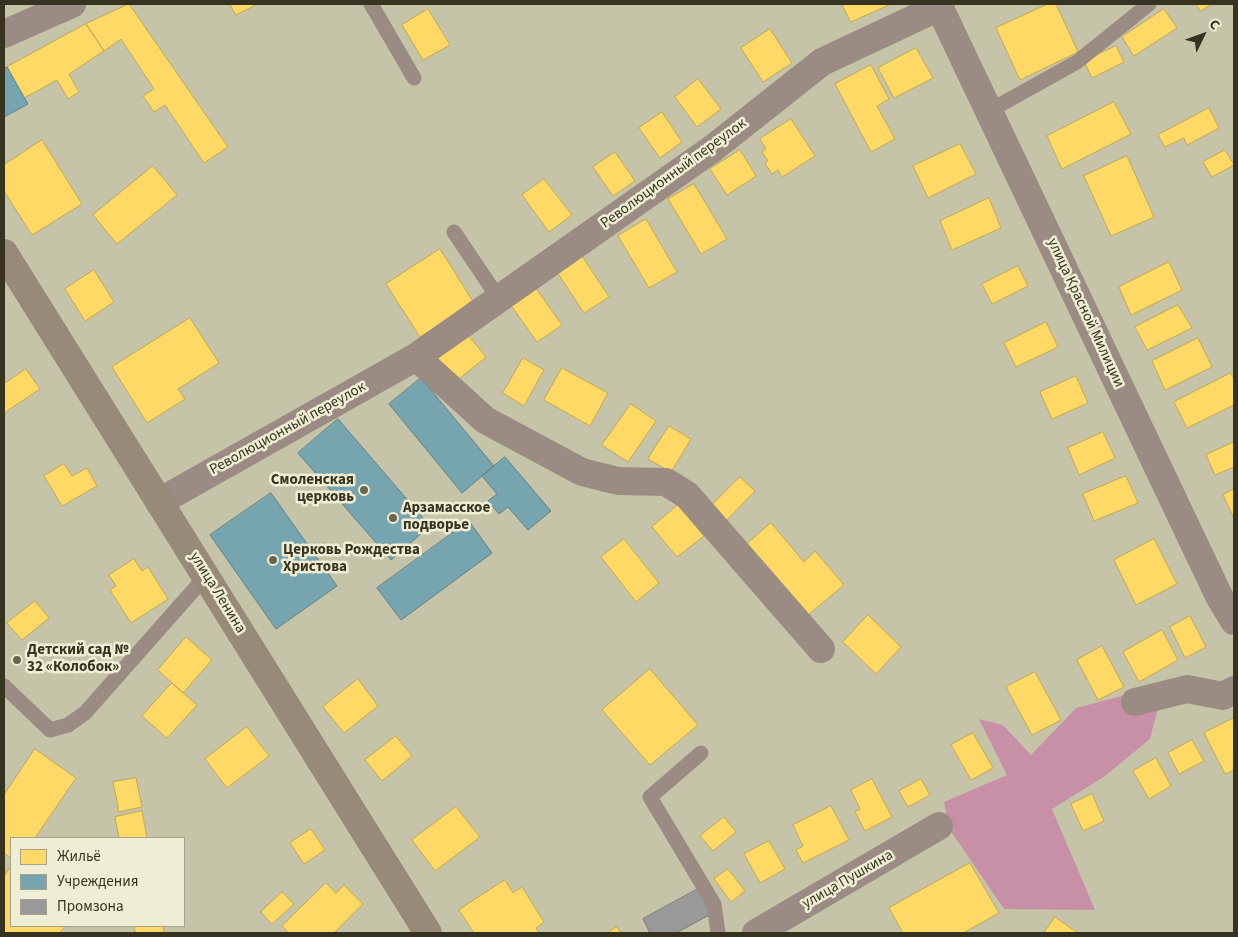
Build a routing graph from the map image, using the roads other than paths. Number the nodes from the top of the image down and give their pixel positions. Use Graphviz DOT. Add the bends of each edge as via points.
graph roads {
  1 [pos="72,4"];
  2 [pos="371,4"];
  3 [pos="1149,4"];
  4 [pos="938,6"];
  5 [pos="4,34"];
  6 [pos="414,78"];
  7 [pos="989,111"];
  8 [pos="454,232"];
  9 [pos="4,253"];
  10 [pos="499,299"];
  11 [pos="416,357"];
  12 [pos="159,502"];
  13 [pos="206,576"];
  14 [pos="1234,621"];
  15 [pos="822,649"];
  16 [pos="4,686"];
  17 [pos="1234,690"];
  18 [pos="1135,702"];
  19 [pos="701,753"];
  20 [pos="939,826"];
  21 [pos="428,933"];
  22 [pos="718,933"];
  23 [pos="756,933"];
  1 -- 5 [label="street"];
  2 -- 6 [label="lane"];
  3 -- 7 [label="lane" via="1077,62"];
  4 -- 7 [label="street, улица Красной Милиции"];
  4 -- 10 [label="street, Революционный переулок" via="822,62 712,149"];
  7 -- 14 [label="street, улица Красной Милиции" via="1219,596"];
  8 -- 10 [label="lane"];
  9 -- 12 [label="main road, улица Ленина"];
  10 -- 11 [label="street, Революционный переулок"];
  11 -- 12 [label="street, Революционный переулок"];
  11 -- 15 [label="street" via="485,420 582,472 618,481 666,482 687,495"];
  12 -- 13 [label="main road, улица Ленина"];
  13 -- 16 [label="lane" via="85,713 68,725 50,730"];
  13 -- 21 [label="main road, улица Ленина"];
  17 -- 18 [label="street" via="1223,696 1187,689"];
  19 -- 22 [label="lane" via="650,797 714,904"];
  20 -- 23 [label="street, улица Пушкина"];
}
